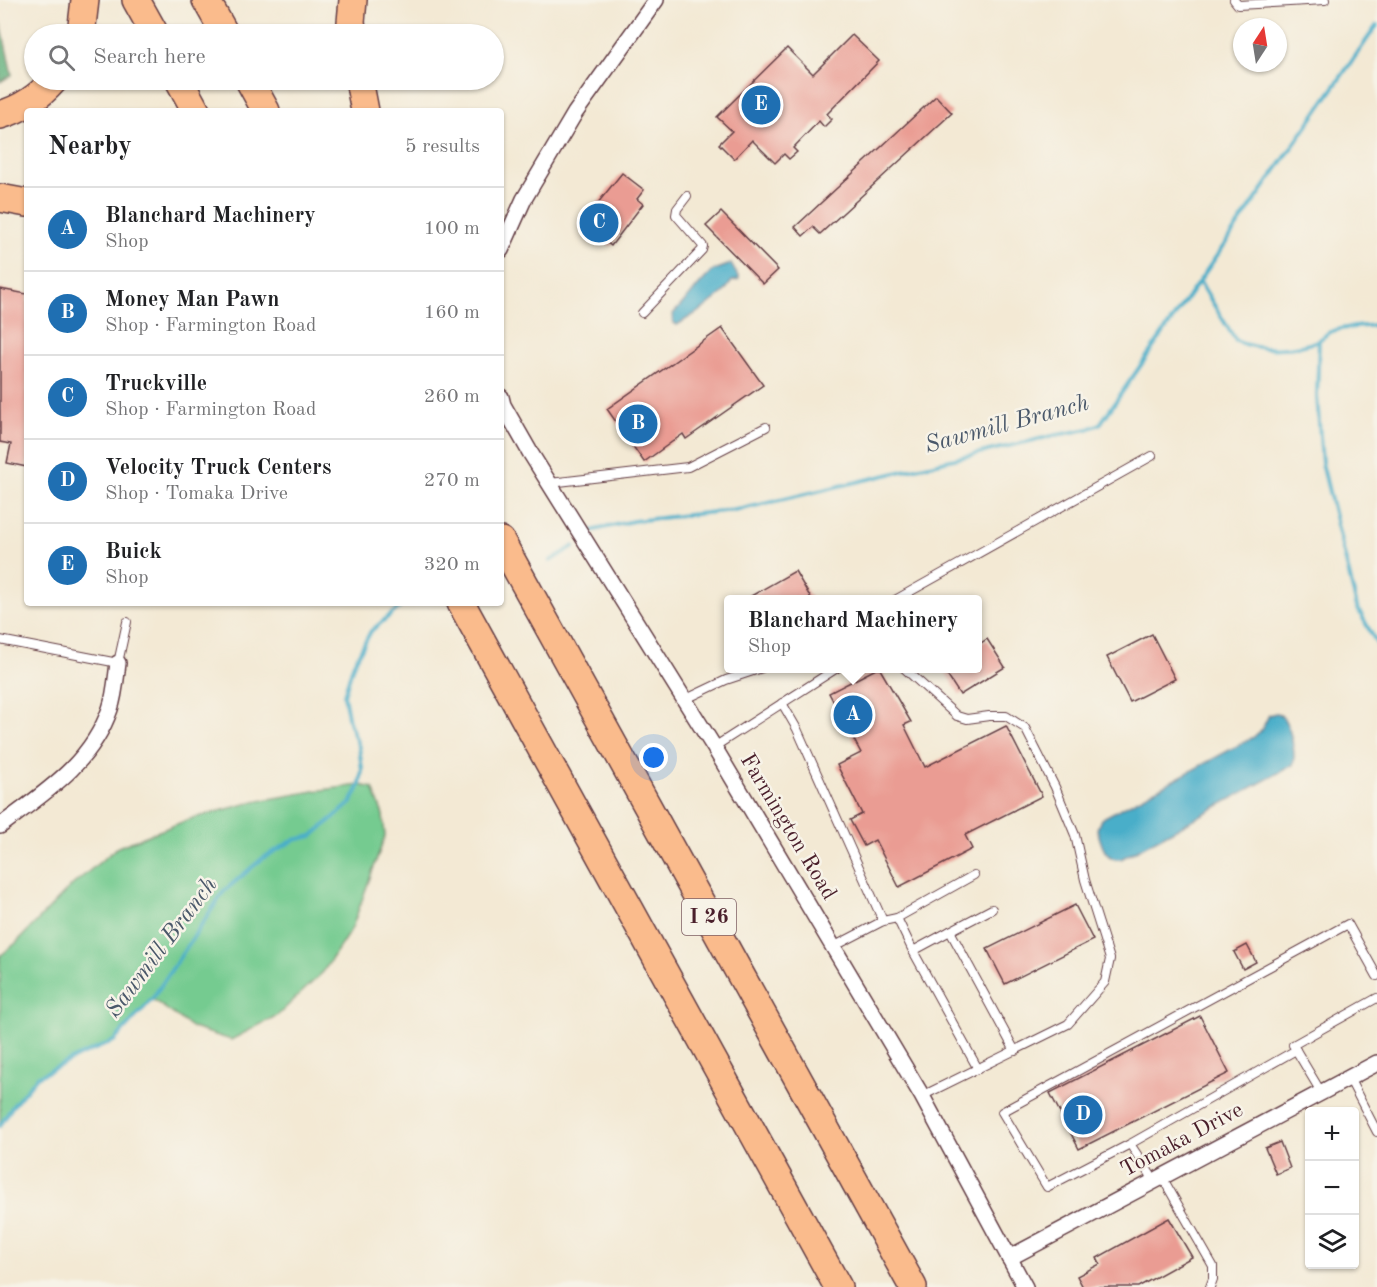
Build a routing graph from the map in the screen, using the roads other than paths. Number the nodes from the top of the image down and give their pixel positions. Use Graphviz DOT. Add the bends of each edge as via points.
graph roads {
  1 [pos="85,0"];
  2 [pos="136,0"];
  3 [pos="206,0"];
  4 [pos="352,0"];
  5 [pos="656,0"];
  6 [pos="1234,0"];
  7 [pos="1324,0"];
  8 [pos="82,24"];
  9 [pos="149,24"];
  10 [pos="219,24"];
  11 [pos="351,24"];
  12 [pos="45,90"];
  13 [pos="184,90"];
  14 [pos="254,90"];
  15 [pos="361,90"];
  16 [pos="194,108"];
  17 [pos="264,108"];
  18 [pos="364,108"];
  19 [pos="0,115"];
  20 [pos="687,196"];
  21 [pos="0,198"];
  22 [pos="24,202"];
  23 [pos="504,243"];
  24 [pos="642,313"];
  25 [pos="504,407"];
  26 [pos="766,427"];
  27 [pos="1152,456"];
  28 [pos="550,483"];
  29 [pos="504,546"];
  30 [pos="904,595"];
  31 [pos="463,606"];
  32 [pos="126,622"];
  33 [pos="0,640"];
  34 [pos="118,663"];
  35 [pos="749,673"];
  36 [pos="831,673"];
  37 [pos="909,673"];
  38 [pos="684,700"];
  39 [pos="782,703"];
  40 [pos="714,747"];
  41 [pos="0,826"];
  42 [pos="974,875"];
  43 [pos="992,909"];
  44 [pos="897,918"];
  45 [pos="883,921"];
  46 [pos="950,931"];
  47 [pos="833,947"];
  48 [pos="913,951"];
  49 [pos="1377,976"];
  50 [pos="1377,998"];
  51 [pos="1296,1050"];
  52 [pos="1015,1051"];
  53 [pos="1377,1063"];
  54 [pos="978,1069"];
  55 [pos="1349,1078"];
  56 [pos="1322,1092"];
  57 [pos="922,1096"];
  58 [pos="1377,1132"];
  59 [pos="1130,1144"];
  60 [pos="1157,1178"];
  61 [pos="1009,1258"];
  62 [pos="838,1287"];
  63 [pos="913,1287"];
  64 [pos="1025,1287"];
  65 [pos="1210,1287"];
  1 -- 8 [label="highway"];
  2 -- 9 [label="highway"];
  3 -- 10 [label="highway"];
  4 -- 11 [label="highway"];
  5 -- 23 [label="street" via="575,113 524,199"];
  6 -- 7 [label="lane" via="1238,4"];
  12 -- 19 [label="highway"];
  13 -- 16 [label="highway"];
  14 -- 17 [label="highway"];
  15 -- 18 [label="highway"];
  20 -- 24 [label="lane" via="676,215 703,246 702,250"];
  21 -- 22 [label="highway"];
  25 -- 28 [label="street, Farmington Road"];
  26 -- 28 [label="lane" via="688,467"];
  27 -- 30 [label="lane"];
  28 -- 38 [label="street, Farmington Road"];
  29 -- 63 [label="highway, I 26"];
  31 -- 62 [label="highway, I 26"];
  32 -- 34 [label="lane"];
  33 -- 34 [label="lane"];
  34 -- 41 [label="street" via="111,707 87,754 62,780"];
  35 -- 38 [label="lane"];
  36 -- 39 [label="lane"];
  37 -- 52 [label="lane" via="957,716 1006,716 1025,728 1075,835 1084,880 1110,959 1105,982 1068,1024"];
  38 -- 40 [label="street, Farmington Road"];
  39 -- 40 [label="lane"];
  39 -- 45 [label="lane"];
  40 -- 47 [label="street, Farmington Road"];
  42 -- 44 [label="lane"];
  43 -- 46 [label="lane"];
  44 -- 45 [label="lane"];
  44 -- 48 [label="lane"];
  45 -- 47 [label="lane"];
  46 -- 48 [label="lane"];
  46 -- 52 [label="lane"];
  47 -- 57 [label="street, Farmington Road"];
  48 -- 54 [label="lane"];
  49 -- 59 [label="lane" via="1348,924 1002,1112 1047,1187"];
  50 -- 51 [label="lane" via="1293,1045"];
  51 -- 56 [label="lane"];
  51 -- 59 [label="lane"];
  52 -- 54 [label="lane"];
  53 -- 55 [label="street, Tomaka Drive"];
  54 -- 57 [label="lane"];
  55 -- 56 [label="street, Tomaka Drive"];
  55 -- 58 [label="lane"];
  56 -- 60 [label="street, Tomaka Drive"];
  57 -- 61 [label="street, Farmington Road"];
  59 -- 60 [label="lane"];
  60 -- 61 [label="street, Tomaka Drive"];
  60 -- 65 [label="lane" via="1213,1266"];
  61 -- 64 [label="street, Farmington Road"];
}
